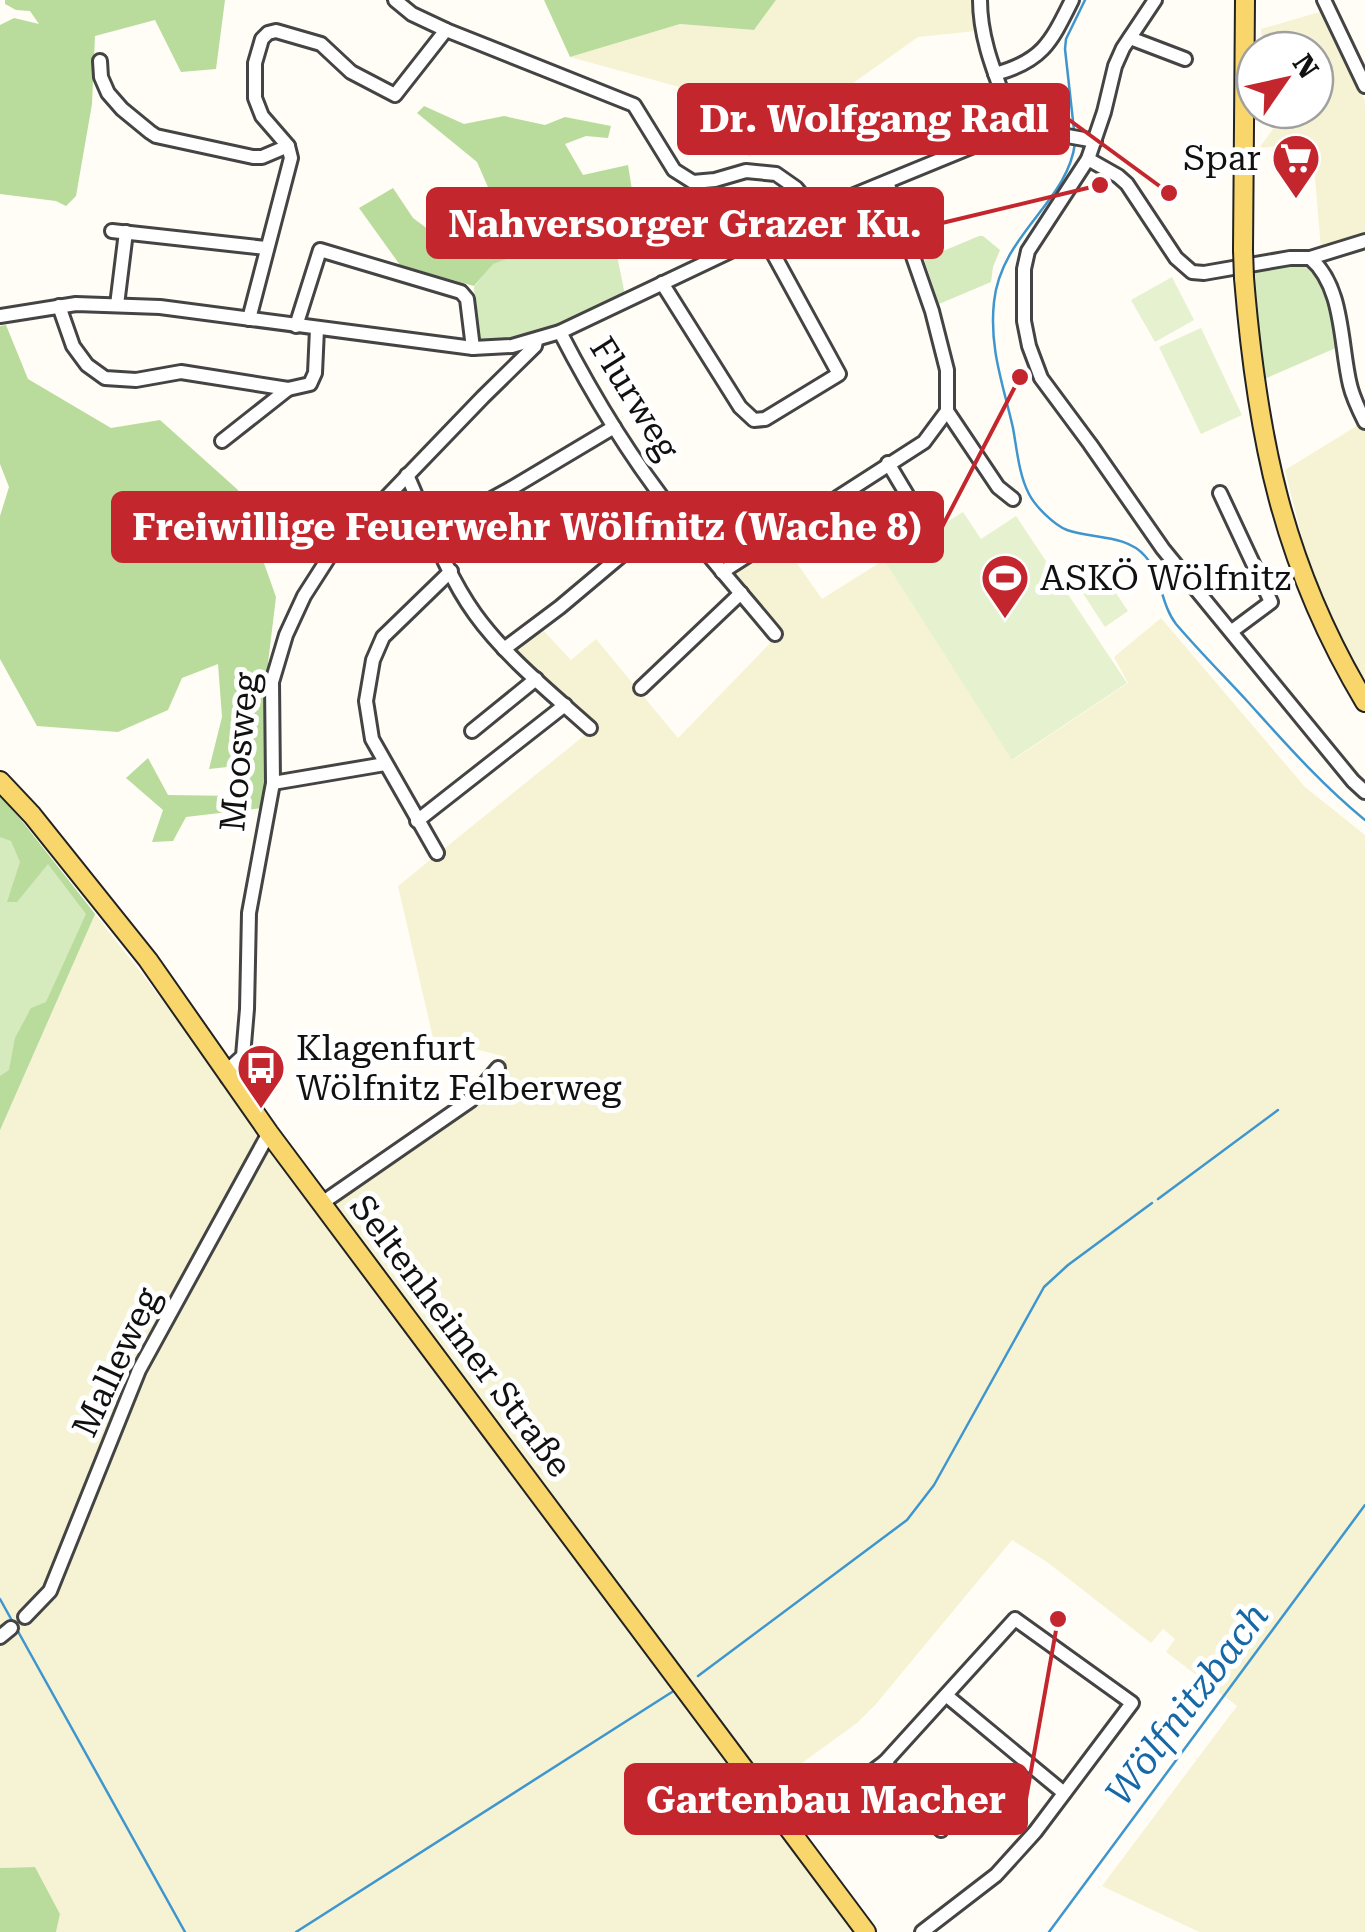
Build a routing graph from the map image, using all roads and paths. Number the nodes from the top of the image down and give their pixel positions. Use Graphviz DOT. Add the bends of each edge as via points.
graph roads {
  1 [pos="395,0"];
  2 [pos="980,0"];
  3 [pos="1072,0"];
  4 [pos="1155,0"];
  5 [pos="1245,0"];
  6 [pos="1324,0"];
  7 [pos="446,30"];
  8 [pos="1130,38"];
  9 [pos="1185,59"];
  10 [pos="100,61"];
  11 [pos="994,74"];
  12 [pos="1365,86"];
  13 [pos="1015,129"];
  14 [pos="1081,138"];
  15 [pos="288,146"];
  16 [pos="1088,159"];
  17 [pos="887,182"];
  18 [pos="815,210"];
  19 [pos="762,235"];
  20 [pos="1365,241"];
  21 [pos="266,248"];
  22 [pos="1310,258"];
  23 [pos="662,283"];
  24 [pos="117,305"];
  25 [pos="59,306"];
  26 [pos="0,316"];
  27 [pos="248,319"];
  28 [pos="296,326"];
  29 [pos="317,329"];
  30 [pos="560,332"];
  31 [pos="536,341"];
  32 [pos="473,348"];
  33 [pos="288,389"];
  34 [pos="947,410"];
  35 [pos="1365,422"];
  36 [pos="614,427"];
  37 [pos="222,441"];
  38 [pos="888,463"];
  39 [pos="406,475"];
  40 [pos="1220,493"];
  41 [pos="1013,499"];
  42 [pos="673,512"];
  43 [pos="928,530"];
  44 [pos="432,531"];
  45 [pos="451,571"];
  46 [pos="722,572"];
  47 [pos="741,593"];
  48 [pos="1232,631"];
  49 [pos="774,634"];
  50 [pos="504,649"];
  51 [pos="536,678"];
  52 [pos="640,688"];
  53 [pos="1365,702"];
  54 [pos="565,705"];
  55 [pos="590,728"];
  56 [pos="472,731"];
  57 [pos="385,764"];
  58 [pos="0,781"];
  59 [pos="274,783"];
  60 [pos="1365,792"];
  61 [pos="417,821"];
  62 [pos="436,853"];
  63 [pos="498,1068"];
  64 [pos="228,1078"];
  65 [pos="268,1133"];
  66 [pos="322,1203"];
  67 [pos="25,1618"];
  68 [pos="947,1696"];
  69 [pos="884,1762"];
  70 [pos="1064,1792"];
  71 [pos="942,1830"];
  72 [pos="792,1832"];
  73 [pos="866,1932"];
  74 [pos="922,1932"];
  1 -- 7 [label="street"];
  2 -- 11 [label="street"];
  3 -- 11 [label="street" via="1040,54"];
  4 -- 8 [label="street"];
  5 -- 53 [label="main road, bridge" via="1244,278 1263,436 1303,578"];
  6 -- 12 [label="street"];
  7 -- 15 [label="street" via="395,95 351,72 321,44 268,33 255,63 256,98"];
  7 -- 18 [label="street" via="634,105 674,170 692,182 746,171 776,174"];
  8 -- 9 [label="street"];
  8 -- 14 [label="street"];
  10 -- 15 [label="street" via="108,92 156,136 252,157"];
  11 -- 13 [label="street"];
  13 -- 14 [label="street"];
  13 -- 17 [label="street"];
  14 -- 16 [label="street"];
  15 -- 21 [label="street" via="292,158"];
  16 -- 22 [label="street" via="1127,184 1192,272"];
  16 -- 48 [label="street" via="1028,251 1029,346 1041,378 1163,549"];
  17 -- 18 [label="street"];
  17 -- 34 [label="street" via="932,311 947,370"];
  18 -- 19 [label="street"];
  19 -- 23 [label="street"];
  19 -- 23 [label="street" via="839,374 766,418 754,420 740,407"];
  20 -- 22 [label="street"];
  21 -- 24 [label="street" via="119,232"];
  21 -- 27 [label="street"];
  22 -- 35 [label="street" via="1332,292 1350,389"];
  23 -- 30 [label="street"];
  24 -- 25 [label="street"];
  24 -- 27 [label="street"];
  25 -- 26 [label="street"];
  25 -- 33 [label="street" via="74,346 105,378 181,372"];
  27 -- 28 [label="street"];
  28 -- 29 [label="street"];
  28 -- 32 [label="street" via="320,250 462,292"];
  29 -- 32 [label="street"];
  29 -- 33 [label="street" via="310,384"];
  30 -- 31 [label="street"];
  30 -- 36 [label="street, Flurweg"];
  31 -- 32 [label="street"];
  31 -- 39 [label="street, Moosweg"];
  33 -- 37 [label="street"];
  34 -- 38 [label="street" via="924,442"];
  34 -- 41 [label="street"];
  36 -- 42 [label="street, Flurweg"];
  36 -- 44 [label="street"];
  38 -- 43 [label="street"];
  38 -- 46 [label="street"];
  39 -- 44 [label="street"];
  39 -- 59 [label="street, Moosweg" via="330,556 290,626 272,682"];
  40 -- 48 [label="street" via="1270,602"];
  42 -- 46 [label="street, Flurweg"];
  42 -- 50 [label="street"];
  44 -- 45 [label="street"];
  45 -- 50 [label="street"];
  45 -- 57 [label="street" via="383,637 373,660 368,720"];
  46 -- 47 [label="street, Flurweg"];
  47 -- 49 [label="street, Flurweg"];
  47 -- 52 [label="street"];
  48 -- 60 [label="street"];
  50 -- 51 [label="street"];
  51 -- 54 [label="street"];
  51 -- 56 [label="street"];
  54 -- 55 [label="street"];
  54 -- 61 [label="street"];
  57 -- 59 [label="street"];
  57 -- 61 [label="street"];
  58 -- 64 [label="main road, Seltenheimer Straße" via="148,960"];
  59 -- 64 [label="street, Moosweg" via="248,913 243,1056"];
  61 -- 62 [label="street"];
  63 -- 66 [label="street" via="471,1100"];
  64 -- 65 [label="main road, Seltenheimer Straße"];
  65 -- 66 [label="main road, Seltenheimer Straße"];
  65 -- 67 [label="street, Malleweg" via="138,1370 50,1591"];
  66 -- 72 [label="main road, Seltenheimer Straße"];
  68 -- 69 [label="street"];
  68 -- 70 [label="street"];
  68 -- 70 [label="street" via="1016,1619 1132,1703"];
  69 -- 71 [label="street"];
  69 -- 72 [label="street"];
  70 -- 74 [label="street" via="996,1876"];
  72 -- 73 [label="main road, Seltenheimer Straße"];
}
